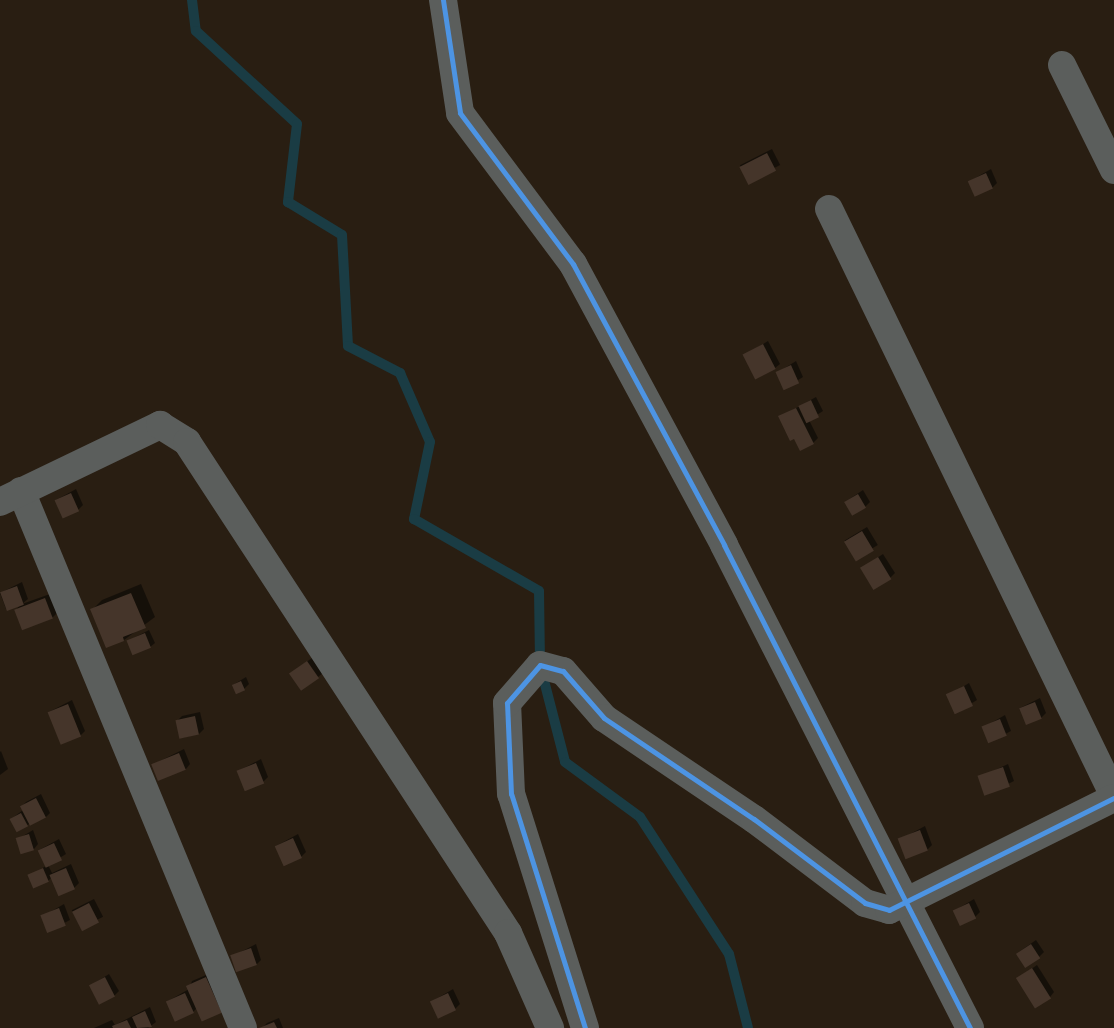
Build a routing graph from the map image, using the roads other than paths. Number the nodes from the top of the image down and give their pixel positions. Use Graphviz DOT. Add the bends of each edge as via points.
graph roads {
  1 [pos="443,0"];
  2 [pos="1062,65"];
  3 [pos="1114,170"];
  4 [pos="829,209"];
  5 [pos="10,496"];
  6 [pos="1114,797"];
  7 [pos="908,900"];
  8 [pos="243,1028"];
  9 [pos="550,1028"];
  10 [pos="585,1028"];
  11 [pos="970,1028"];
  1 -- 7 [label="street" via="460,113 574,264 724,545 852,800"];
  2 -- 3 [label="street"];
  4 -- 6 [label="street"];
  5 -- 8 [label="street"];
  5 -- 9 [label="street" via="160,426 187,442 508,933"];
  6 -- 7 [label="street"];
  7 -- 10 [label="street" via="889,910 865,903 754,819 604,718 563,671 540,665 507,703 511,794"];
  7 -- 11 [label="street"];
}
